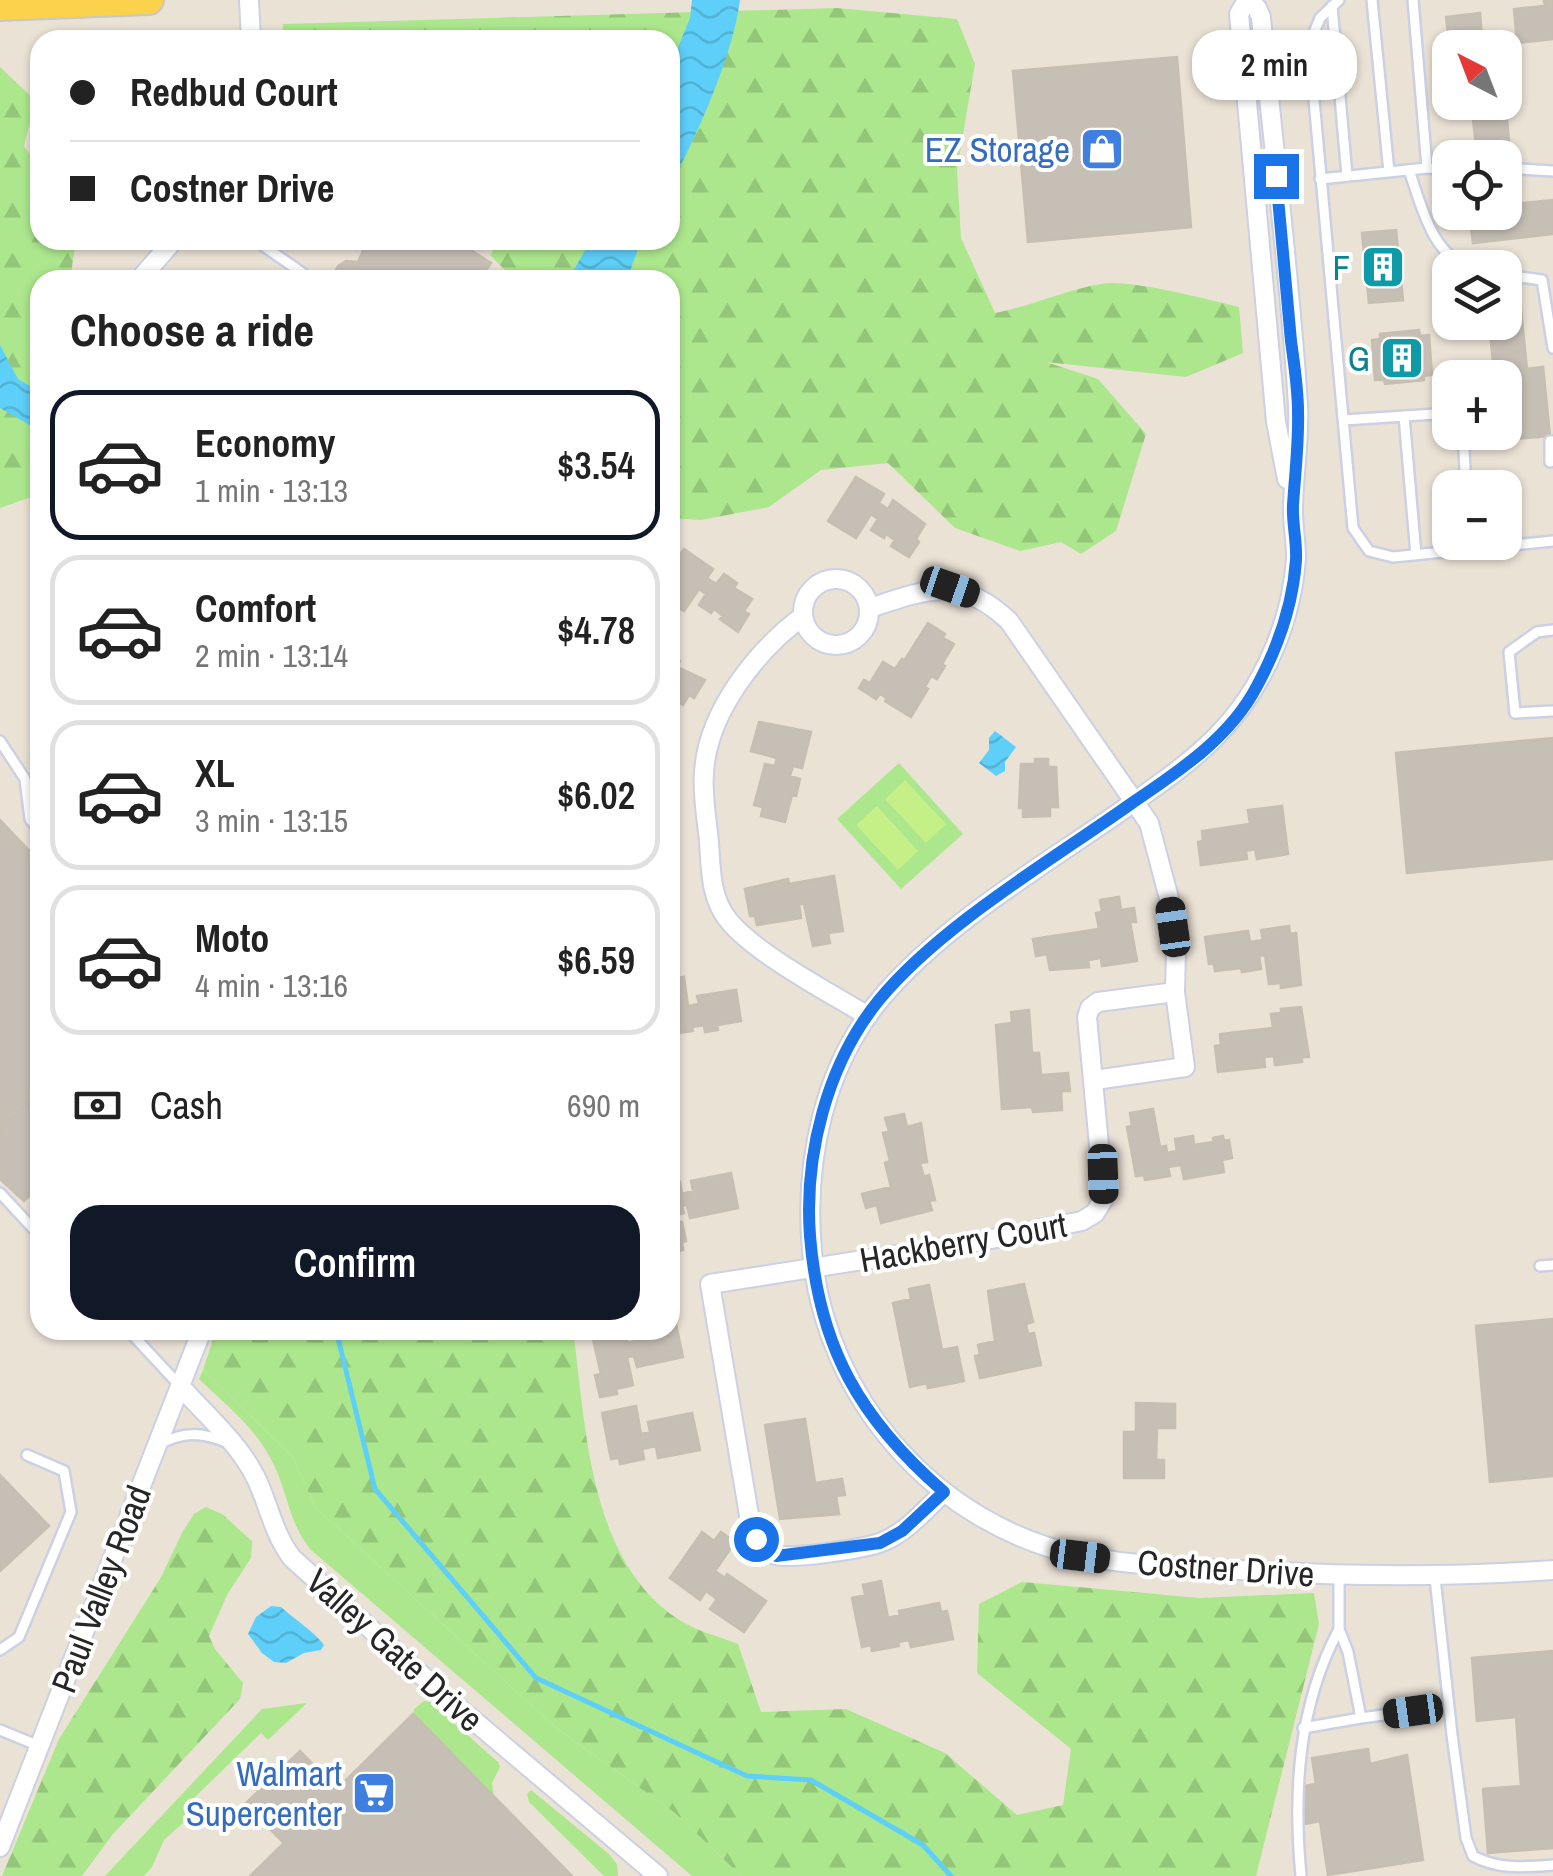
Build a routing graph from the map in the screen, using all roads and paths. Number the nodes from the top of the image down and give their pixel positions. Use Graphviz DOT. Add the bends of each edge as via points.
graph roads {
  1 [pos="149,0"];
  2 [pos="249,0"];
  3 [pos="1248,0"];
  4 [pos="1372,0"];
  5 [pos="1413,0"];
  6 [pos="1336,3"];
  7 [pos="0,6"];
  8 [pos="251,30"];
  9 [pos="1427,168"];
  10 [pos="1432,168"];
  11 [pos="1522,169"];
  12 [pos="1409,170"];
  13 [pos="1553,170"];
  14 [pos="1389,172"];
  15 [pos="1347,176"];
  16 [pos="1320,179"];
  17 [pos="165,250"];
  18 [pos="269,250"];
  19 [pos="1443,250"];
  20 [pos="148,270"];
  21 [pos="298,270"];
  22 [pos="1522,277"];
  23 [pos="1551,309"];
  24 [pos="1553,348"];
  25 [pos="1432,414"];
  26 [pos="1404,416"];
  27 [pos="1344,420"];
  28 [pos="1553,441"];
  29 [pos="1553,462"];
  30 [pos="1553,542"];
  31 [pos="1522,543"];
  32 [pos="1432,552"];
  33 [pos="1416,555"];
  34 [pos="870,608"];
  35 [pos="803,616"];
  36 [pos="1553,630"];
  37 [pos="1553,711"];
  38 [pos="0,741"];
  39 [pos="1135,802"];
  40 [pos="30,819"];
  41 [pos="1175,992"];
  42 [pos="868,1016"];
  43 [pos="1095,1080"];
  44 [pos="0,1192"];
  45 [pos="30,1225"];
  46 [pos="1553,1265"];
  47 [pos="1540,1266"];
  48 [pos="813,1269"];
  49 [pos="137,1340"];
  50 [pos="198,1340"];
  51 [pos="180,1386"];
  52 [pos="233,1445"];
  53 [pos="156,1447"];
  54 [pos="28,1455"];
  55 [pos="944,1492"];
  56 [pos="1553,1570"];
  57 [pos="1339,1576"];
  58 [pos="1435,1578"];
  59 [pos="1338,1630"];
  60 [pos="0,1650"];
  61 [pos="1413,1711"];
  62 [pos="1361,1718"];
  63 [pos="1303,1728"];
  64 [pos="0,1730"];
  65 [pos="39,1746"];
  66 [pos="0,1847"];
  67 [pos="1553,1865"];
  68 [pos="648,1873"];
  69 [pos="1301,1876"];
  1 -- 7 [label="main road"];
  2 -- 8 [label="street"];
  3 -- 39 [label="street, Costner Drive" via="1261,18 1298,411 1296,563 1284,626 1255,690 1218,738"];
  4 -- 14 [label="lane"];
  5 -- 9 [label="lane"];
  6 -- 15 [label="lane"];
  6 -- 16 [label="lane" via="1320,18 1309,45"];
  9 -- 10 [label="lane"];
  9 -- 12 [label="lane"];
  11 -- 13 [label="lane"];
  12 -- 14 [label="lane"];
  12 -- 19 [label="lane"];
  14 -- 15 [label="lane"];
  15 -- 16 [label="lane"];
  16 -- 27 [label="lane"];
  17 -- 20 [label="street"];
  18 -- 21 [label="lane"];
  22 -- 23 [label="lane" via="1542,280"];
  23 -- 24 [label="lane"];
  25 -- 26 [label="lane"];
  26 -- 27 [label="lane"];
  26 -- 33 [label="lane"];
  27 -- 33 [label="lane" via="1352,528 1369,551"];
  28 -- 29 [label="lane"];
  30 -- 31 [label="lane"];
  32 -- 33 [label="lane"];
  34 -- 35 [label="street" via="860,635 833,645 808,630"];
  34 -- 35 [label="street" via="854,583 840,578 812,588"];
  34 -- 39 [label="street" via="950,587 993,606"];
  35 -- 42 [label="street" via="765,649 708,743 703,775 713,891 736,929"];
  36 -- 37 [label="lane" via="1537,632 1509,652 1515,714"];
  38 -- 40 [label="lane" via="25,779"];
  39 -- 41 [label="street" via="1157,846 1170,902"];
  39 -- 42 [label="street, Costner Drive" via="952,931"];
  41 -- 43 [label="street, Hackberry Court" via="1090,1008"];
  41 -- 43 [label="street" via="1185,1067"];
  42 -- 48 [label="street, Costner Drive" via="833,1084 814,1145"];
  43 -- 48 [label="street, Hackberry Court" via="1104,1198 1094,1214"];
  44 -- 45 [label="lane"];
  46 -- 47 [label="lane"];
  48 -- 55 [label="street, Costner Drive" via="833,1344 858,1396 892,1444"];
  48 -- 55 [label="street, Hackberry Court" via="710,1284 756,1539 776,1556 880,1543"];
  49 -- 51 [label="lane"];
  50 -- 51 [label="street, Paul Valley Road"];
  51 -- 52 [label="street, Valley Gate Drive"];
  51 -- 53 [label="street, Paul Valley Road"];
  52 -- 53 [label="lane" via="192,1433"];
  52 -- 68 [label="street, Valley Gate Drive" via="292,1558"];
  53 -- 65 [label="street, Paul Valley Road"];
  54 -- 60 [label="lane" via="64,1471 71,1512 19,1636"];
  55 -- 57 [label="street, Costner Drive" via="1014,1532 1080,1556"];
  56 -- 58 [label="street, Costner Drive"];
  57 -- 58 [label="street, Costner Drive"];
  57 -- 59 [label="lane"];
  58 -- 67 [label="lane" via="1472,1856 1510,1868"];
  59 -- 62 [label="lane"];
  59 -- 63 [label="lane"];
  61 -- 62 [label="lane"];
  62 -- 63 [label="lane"];
  63 -- 69 [label="lane"];
  64 -- 65 [label="lane"];
  65 -- 66 [label="street, Paul Valley Road"];
}
